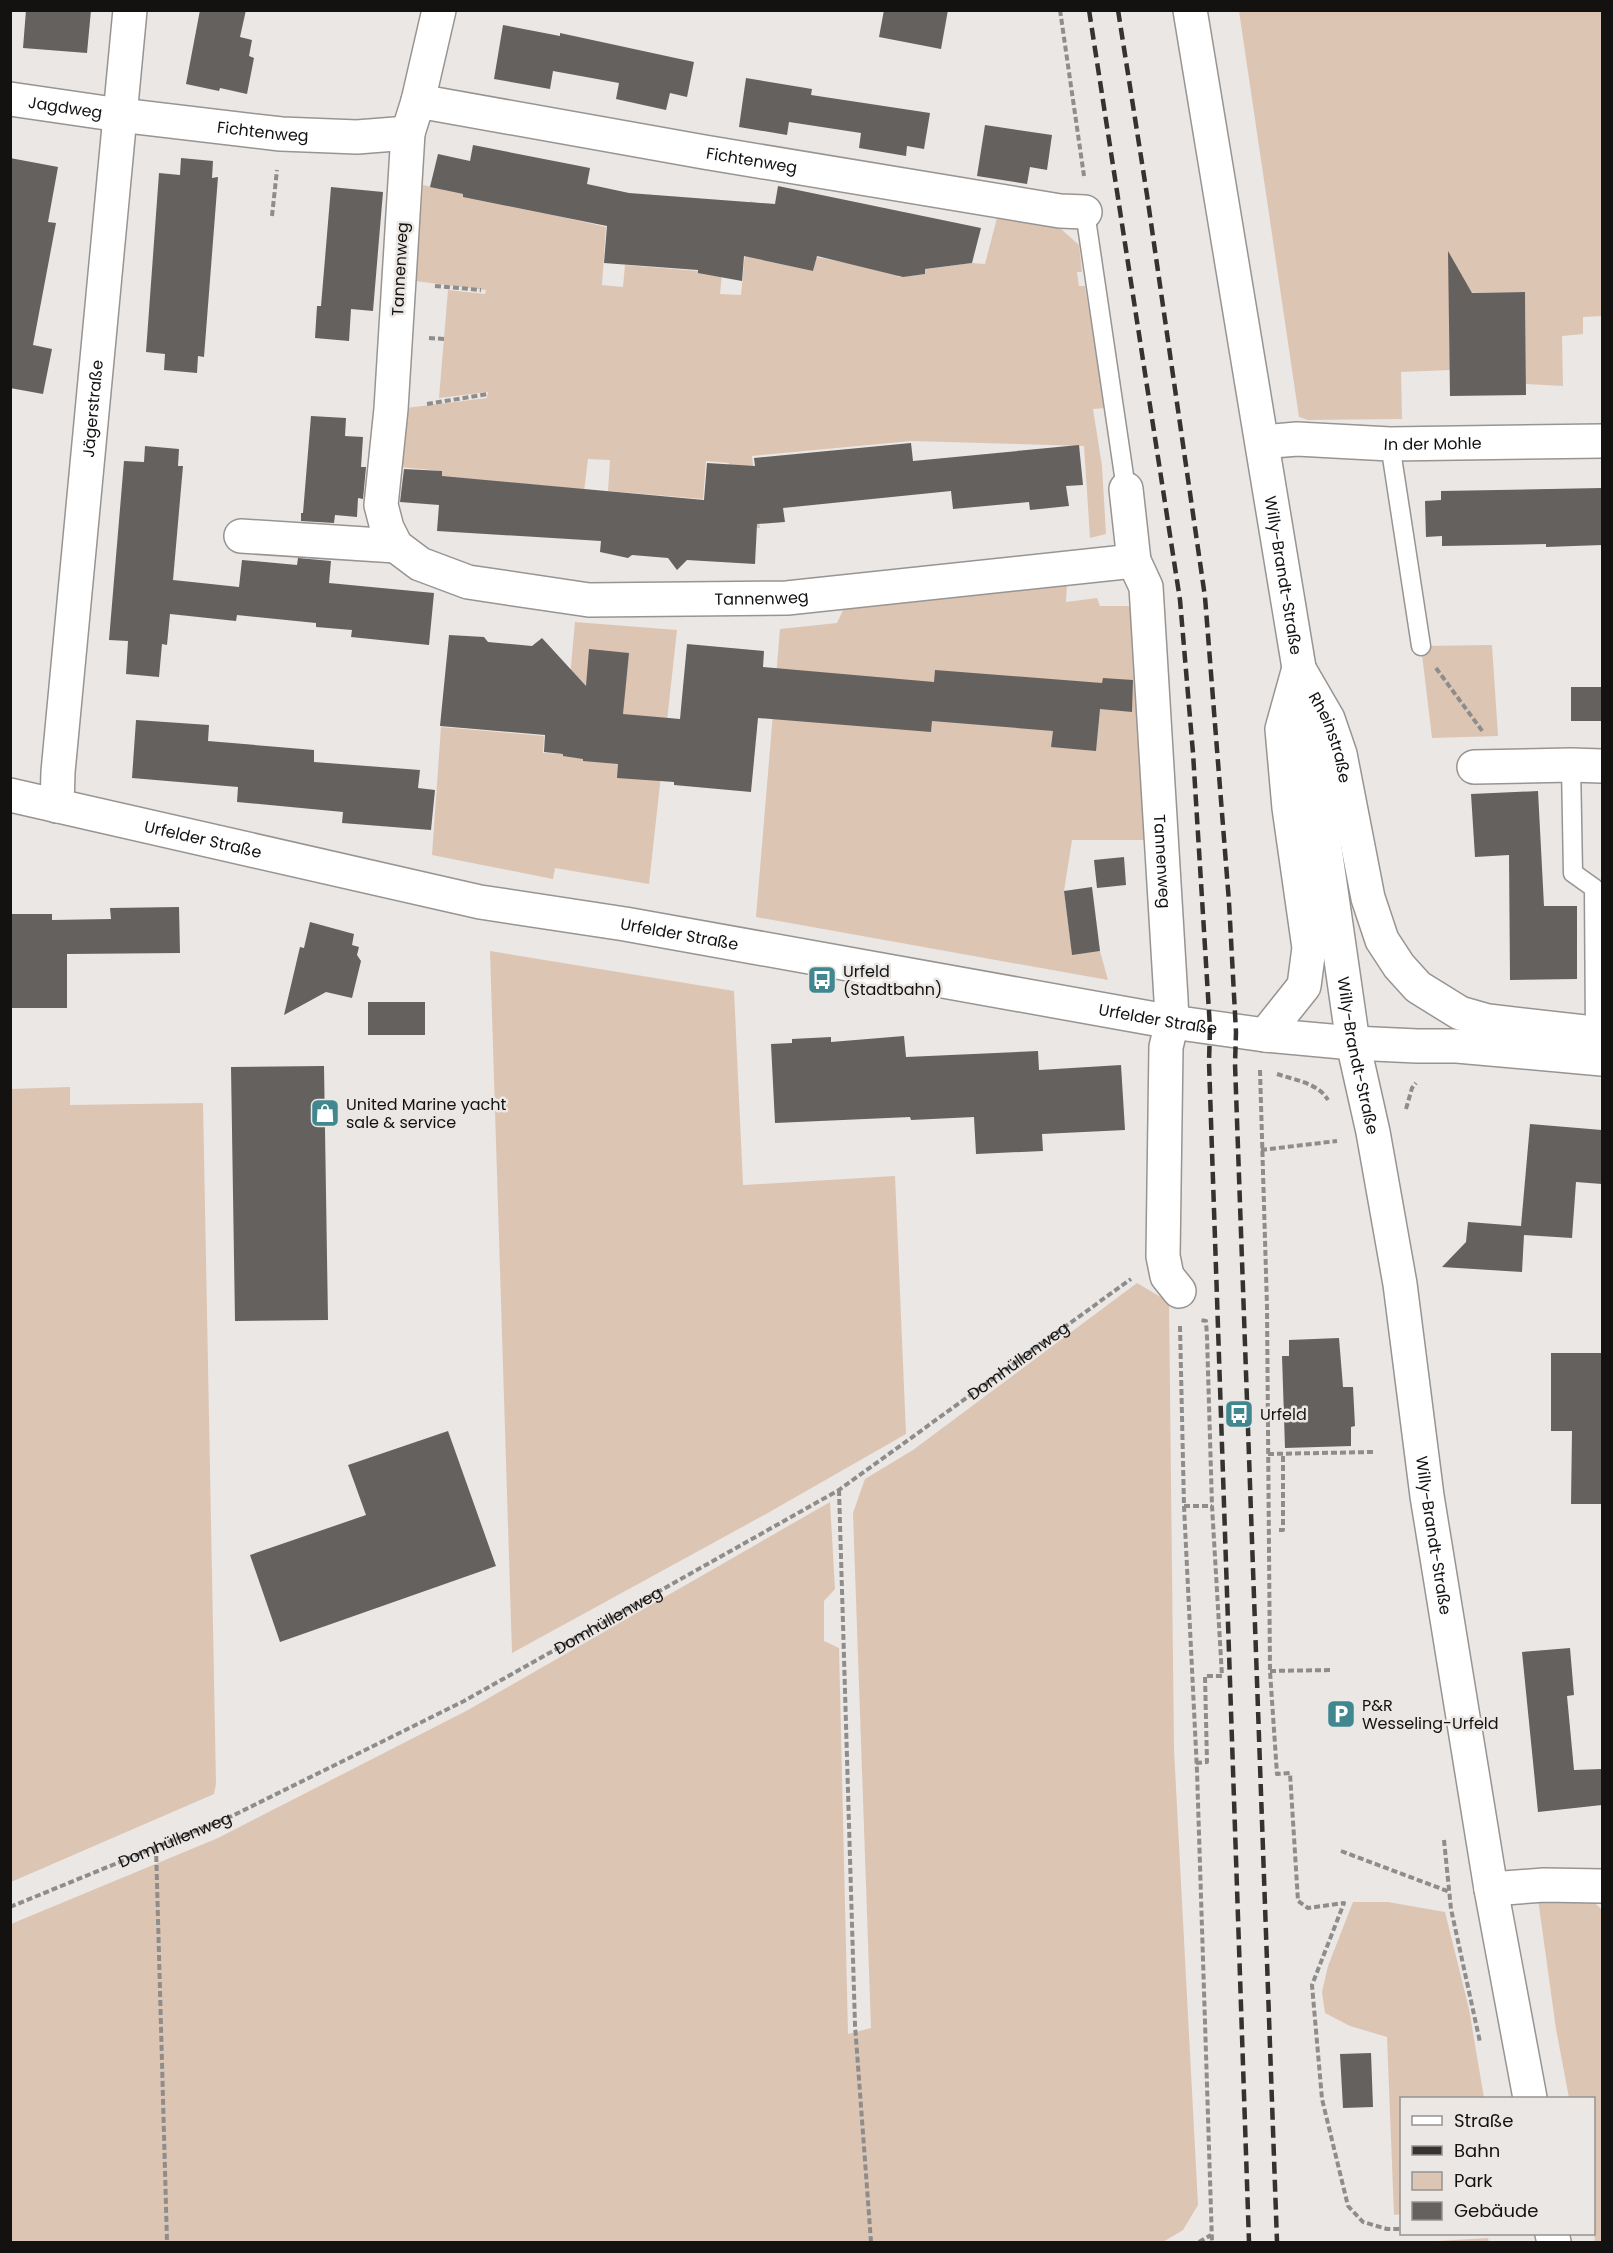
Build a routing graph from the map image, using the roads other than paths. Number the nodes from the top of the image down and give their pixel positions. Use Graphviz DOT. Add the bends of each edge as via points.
graph roads {
  1 [pos="130,10"];
  2 [pos="439,10"];
  3 [pos="1190,10"];
  4 [pos="10,99"];
  5 [pos="418,101"];
  6 [pos="120,115"];
  7 [pos="408,133"];
  8 [pos="1085,212"];
  9 [pos="1602,441"];
  10 [pos="1262,442"];
  11 [pos="1390,444"];
  12 [pos="1126,489"];
  13 [pos="241,536"];
  14 [pos="396,546"];
  15 [pos="1134,561"];
  16 [pos="1421,646"];
  17 [pos="1299,669"];
  18 [pos="1587,766"];
  19 [pos="1474,767"];
  20 [pos="10,795"];
  21 [pos="57,806"];
  22 [pos="1172,1022"];
  23 [pos="1265,1035"];
  24 [pos="1600,1042"];
  25 [pos="1353,1043"];
  26 [pos="1179,1291"];
  27 [pos="1602,1886"];
  28 [pos="1491,1889"];
  29 [pos="1530,2097"];
  1 -- 6 [label="street, Jägerstraße"];
  2 -- 5 [label="street"];
  3 -- 10 [label="street, Willy-Brandt-Straße"];
  4 -- 6 [label="street, Jagdweg"];
  5 -- 7 [label="street"];
  5 -- 8 [label="street, Fichtenweg" via="704,152"];
  6 -- 7 [label="street, Fichtenweg" via="280,134 357,137"];
  6 -- 21 [label="street, Jägerstraße"];
  7 -- 14 [label="street, Tannenweg" via="381,505"];
  8 -- 12 [label="lane"];
  9 -- 11 [label="street, In der Mohle"];
  10 -- 11 [label="street, In der Mohle" via="1297,439"];
  10 -- 17 [label="street, Willy-Brandt-Straße"];
  11 -- 16 [label="lane"];
  12 -- 15 [label="street, Tannenweg"];
  13 -- 14 [label="street"];
  14 -- 15 [label="street, Tannenweg" via="420,564 468,582 589,600 787,598"];
  15 -- 22 [label="street, Tannenweg" via="1146,587"];
  17 -- 23 [label="street, Rheinstraße" via="1282,729 1309,948 1304,986"];
  17 -- 24 [label="street, Rheinstraße" via="1328,719 1340,754 1368,897 1382,940 1399,966 1418,987 1460,1013 1488,1022"];
  17 -- 25 [label="street, Willy-Brandt-Straße"];
  18 -- 19 [label="street"];
  18 -- 24 [label="lane" via="1574,873 1594,888"];
  20 -- 21 [label="street, Urfelder Straße"];
  21 -- 22 [label="street, Urfelder Straße" via="480,902 625,924"];
  22 -- 23 [label="street, Urfelder Straße"];
  22 -- 26 [label="street" via="1166,1047 1164,1256 1167,1276"];
  23 -- 25 [label="street, Urfelder Straße"];
  24 -- 25 [label="street" via="1417,1047"];
  25 -- 28 [label="street, Willy-Brandt-Straße" via="1400,1284 1427,1496"];
  27 -- 28 [label="street"];
  28 -- 29 [label="street, Willy-Brandt-Straße"];
}
